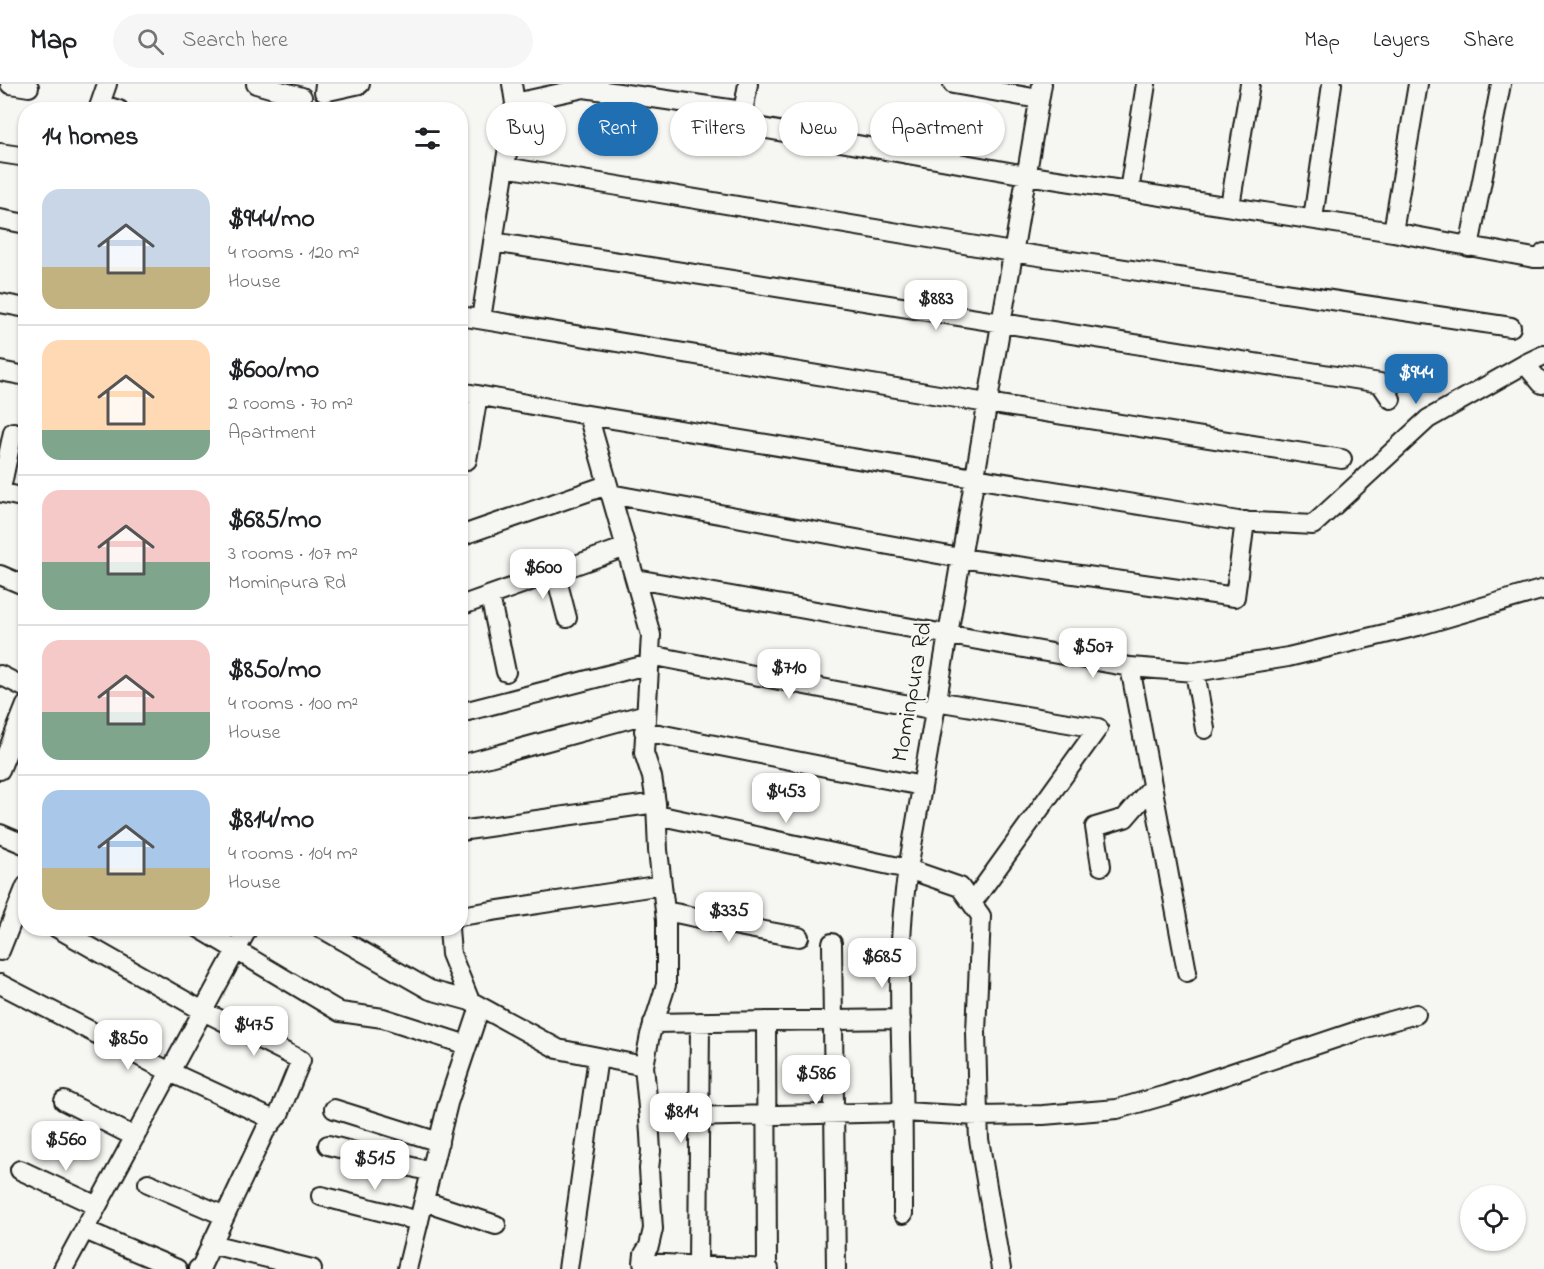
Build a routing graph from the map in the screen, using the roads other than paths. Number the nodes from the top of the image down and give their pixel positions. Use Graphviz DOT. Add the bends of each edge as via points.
graph roads {
  1 [pos="10,84"];
  2 [pos="107,84"];
  3 [pos="256,84"];
  4 [pos="325,84"];
  5 [pos="360,84"];
  6 [pos="512,84"];
  7 [pos="748,84"];
  8 [pos="953,84"];
  9 [pos="1146,84"];
  10 [pos="1250,84"];
  11 [pos="1332,84"];
  12 [pos="1418,84"];
  13 [pos="1500,84"];
  14 [pos="29,87"];
  15 [pos="1040,92"];
  16 [pos="302,96"];
  17 [pos="101,102"];
  18 [pos="515,102"];
  19 [pos="520,102"];
  20 [pos="681,102"];
  21 [pos="745,102"];
  22 [pos="767,128"];
  23 [pos="0,153"];
  24 [pos="18,156"];
  25 [pos="507,156"];
  26 [pos="505,167"];
  27 [pos="1026,175"];
  28 [pos="1128,190"];
  29 [pos="1230,206"];
  30 [pos="0,219"];
  31 [pos="1313,219"];
  32 [pos="18,222"];
  33 [pos="1393,232"];
  34 [pos="493,242"];
  35 [pos="1469,247"];
  36 [pos="1012,252"];
  37 [pos="1544,253"];
  38 [pos="0,303"];
  39 [pos="18,306"];
  40 [pos="468,317"];
  41 [pos="481,319"];
  42 [pos="1000,323"];
  43 [pos="1511,327"];
  44 [pos="1544,355"];
  45 [pos="1525,364"];
  46 [pos="0,371"];
  47 [pos="18,374"];
  48 [pos="1543,384"];
  49 [pos="469,393"];
  50 [pos="1391,399"];
  51 [pos="987,403"];
  52 [pos="588,415"];
  53 [pos="13,433"];
  54 [pos="1342,459"];
  55 [pos="468,460"];
  56 [pos="974,477"];
  57 [pos="609,490"];
  58 [pos="18,496"];
  59 [pos="1245,521"];
  60 [pos="468,534"];
  61 [pos="626,547"];
  62 [pos="960,558"];
  63 [pos="555,573"];
  64 [pos="0,575"];
  65 [pos="636,579"];
  66 [pos="18,583"];
  67 [pos="1544,589"];
  68 [pos="490,596"];
  69 [pos="468,603"];
  70 [pos="567,618"];
  71 [pos="947,634"];
  72 [pos="650,660"];
  73 [pos="1130,667"];
  74 [pos="506,672"];
  75 [pos="1195,672"];
  76 [pos="0,675"];
  77 [pos="18,684"];
  78 [pos="936,705"];
  79 [pos="468,711"];
  80 [pos="645,723"];
  81 [pos="1205,729"];
  82 [pos="18,747"];
  83 [pos="468,763"];
  84 [pos="0,770"];
  85 [pos="922,786"];
  86 [pos="1151,788"];
  87 [pos="657,809"];
  88 [pos="468,830"];
  89 [pos="0,834"];
  90 [pos="18,842"];
  91 [pos="1101,866"];
  92 [pos="908,869"];
  93 [pos="662,885"];
  94 [pos="972,903"];
  95 [pos="665,911"];
  96 [pos="468,915"];
  97 [pos="18,916"];
  98 [pos="71,936"];
  99 [pos="213,936"];
  100 [pos="244,936"];
  101 [pos="335,936"];
  102 [pos="450,936"];
  103 [pos="799,937"];
  104 [pos="832,943"];
  105 [pos="237,950"];
  106 [pos="0,951"];
  107 [pos="1187,972"];
  108 [pos="0,984"];
  109 [pos="475,1004"];
  110 [pos="203,1011"];
  111 [pos="1416,1014"];
  112 [pos="900,1019"];
  113 [pos="832,1020"];
  114 [pos="766,1021"];
  115 [pos="700,1022"];
  116 [pos="653,1023"];
  117 [pos="467,1045"];
  118 [pos="598,1057"];
  119 [pos="644,1066"];
  120 [pos="170,1072"];
  121 [pos="64,1101"];
  122 [pos="334,1109"];
  123 [pos="903,1112"];
  124 [pos="835,1113"];
  125 [pos="768,1115"];
  126 [pos="978,1116"];
  127 [pos="700,1117"];
  128 [pos="649,1119"];
  129 [pos="274,1120"];
  130 [pos="135,1137"];
  131 [pos="439,1142"];
  132 [pos="328,1145"];
  133 [pos="20,1170"];
  134 [pos="431,1172"];
  135 [pos="148,1183"];
  136 [pos="321,1196"];
  137 [pos="424,1201"];
  138 [pos="97,1206"];
  139 [pos="903,1214"];
  140 [pos="225,1216"];
  141 [pos="419,1221"];
  142 [pos="496,1225"];
  143 [pos="85,1230"];
  144 [pos="211,1244"];
  145 [pos="642,1266"];
  146 [pos="698,1266"];
  147 [pos="725,1268"];
  148 [pos="63,1269"];
  149 [pos="177,1269"];
  150 [pos="198,1269"];
  151 [pos="312,1269"];
  152 [pos="407,1269"];
  153 [pos="568,1269"];
  154 [pos="768,1269"];
  155 [pos="836,1269"];
  156 [pos="1001,1269"];
  1 -- 14 [label="street"];
  2 -- 17 [label="street"];
  3 -- 16 [label="street"];
  4 -- 5 [label="street" via="324,92"];
  6 -- 18 [label="street"];
  7 -- 21 [label="street"];
  8 -- 15 [label="street"];
  9 -- 28 [label="street"];
  10 -- 29 [label="street"];
  11 -- 31 [label="street"];
  12 -- 33 [label="street"];
  13 -- 35 [label="street"];
  15 -- 27 [label="street, Mominpura Rd"];
  19 -- 20 [label="street" via="584,88"];
  22 -- 27 [label="street"];
  23 -- 24 [label="street"];
  25 -- 26 [label="street"];
  26 -- 34 [label="street"];
  26 -- 36 [label="street"];
  27 -- 28 [label="street"];
  27 -- 36 [label="street, Mominpura Rd"];
  28 -- 29 [label="street"];
  29 -- 31 [label="street"];
  30 -- 32 [label="street"];
  31 -- 33 [label="street"];
  33 -- 35 [label="street"];
  34 -- 41 [label="street"];
  34 -- 42 [label="street"];
  35 -- 37 [label="street" via="1534,258 1542,258"];
  36 -- 42 [label="street, Mominpura Rd"];
  36 -- 43 [label="street"];
  38 -- 39 [label="street"];
  40 -- 41 [label="street"];
  41 -- 51 [label="street"];
  42 -- 50 [label="street" via="1380,383"];
  42 -- 51 [label="street, Mominpura Rd"];
  44 -- 45 [label="street"];
  45 -- 48 [label="street"];
  45 -- 59 [label="street" via="1428,418 1313,525"];
  46 -- 47 [label="street"];
  49 -- 52 [label="street"];
  49 -- 55 [label="street"];
  51 -- 54 [label="street"];
  51 -- 56 [label="street, Mominpura Rd"];
  52 -- 56 [label="street"];
  52 -- 57 [label="street"];
  53 -- 58 [label="street" via="1,490"];
  56 -- 59 [label="street"];
  56 -- 62 [label="street, Mominpura Rd"];
  57 -- 60 [label="street"];
  57 -- 61 [label="street"];
  57 -- 62 [label="street"];
  59 -- 62 [label="street" via="1235,597"];
  61 -- 63 [label="street"];
  61 -- 65 [label="street"];
  62 -- 71 [label="street, Mominpura Rd"];
  63 -- 68 [label="street"];
  63 -- 70 [label="street"];
  64 -- 66 [label="street"];
  65 -- 71 [label="street"];
  65 -- 72 [label="street" via="651,635"];
  67 -- 75 [label="street" via="1299,655"];
  68 -- 69 [label="street"];
  68 -- 74 [label="street"];
  71 -- 73 [label="street"];
  71 -- 78 [label="street, Mominpura Rd"];
  72 -- 78 [label="street"];
  72 -- 79 [label="street"];
  72 -- 80 [label="street"];
  73 -- 75 [label="street"];
  73 -- 86 [label="street"];
  75 -- 81 [label="street"];
  76 -- 77 [label="street"];
  78 -- 85 [label="street, Mominpura Rd"];
  78 -- 94 [label="street" via="1098,728"];
  80 -- 83 [label="street"];
  80 -- 85 [label="street"];
  80 -- 87 [label="street" via="644,753"];
  82 -- 84 [label="street"];
  85 -- 92 [label="street, Mominpura Rd"];
  86 -- 91 [label="street" via="1125,818 1095,827"];
  86 -- 107 [label="street"];
  87 -- 88 [label="street"];
  87 -- 92 [label="street"];
  87 -- 93 [label="street"];
  89 -- 90 [label="street"];
  92 -- 94 [label="street" via="960,887"];
  92 -- 112 [label="street, Mominpura Rd" via="899,954"];
  93 -- 95 [label="street"];
  93 -- 96 [label="street"];
  94 -- 126 [label="street" via="981,915 976,1032"];
  95 -- 103 [label="street"];
  95 -- 116 [label="street" via="666,985"];
  97 -- 106 [label="street"];
  98 -- 110 [label="street"];
  99 -- 105 [label="street"];
  100 -- 105 [label="street"];
  101 -- 109 [label="street" via="430,990"];
  102 -- 109 [label="street" via="451,954"];
  104 -- 113 [label="street"];
  105 -- 110 [label="street"];
  105 -- 117 [label="street" via="340,1012 383,1018"];
  108 -- 120 [label="street"];
  109 -- 117 [label="street"];
  109 -- 118 [label="street" via="558,1049"];
  110 -- 120 [label="street"];
  110 -- 129 [label="street" via="301,1060"];
  111 -- 126 [label="street" via="1117,1109"];
  112 -- 113 [label="street"];
  112 -- 123 [label="street, Mominpura Rd"];
  113 -- 114 [label="street"];
  113 -- 124 [label="street"];
  114 -- 115 [label="street"];
  114 -- 125 [label="street"];
  115 -- 116 [label="street"];
  115 -- 127 [label="street"];
  116 -- 119 [label="street"];
  117 -- 131 [label="street"];
  118 -- 119 [label="street"];
  118 -- 153 [label="street"];
  119 -- 128 [label="street"];
  120 -- 129 [label="street"];
  120 -- 130 [label="street"];
  121 -- 130 [label="street"];
  122 -- 131 [label="street"];
  123 -- 124 [label="street"];
  123 -- 126 [label="street"];
  123 -- 139 [label="street, Mominpura Rd"];
  124 -- 125 [label="street"];
  124 -- 155 [label="street"];
  125 -- 127 [label="street"];
  125 -- 154 [label="street"];
  126 -- 156 [label="street"];
  127 -- 128 [label="street"];
  127 -- 146 [label="street"];
  128 -- 145 [label="street" via="653,1229"];
  129 -- 140 [label="street" via="265,1131"];
  130 -- 138 [label="street"];
  131 -- 134 [label="street"];
  132 -- 134 [label="street"];
  133 -- 138 [label="street"];
  134 -- 137 [label="street"];
  135 -- 140 [label="street"];
  136 -- 141 [label="street"];
  137 -- 141 [label="street"];
  137 -- 142 [label="street"];
  138 -- 143 [label="street"];
  140 -- 144 [label="street"];
  141 -- 152 [label="street"];
  143 -- 148 [label="street"];
  143 -- 149 [label="street"];
  144 -- 150 [label="street"];
  144 -- 151 [label="street"];
  145 -- 146 [label="street"];
  146 -- 147 [label="street"];
  147 -- 154 [label="street"];
}
